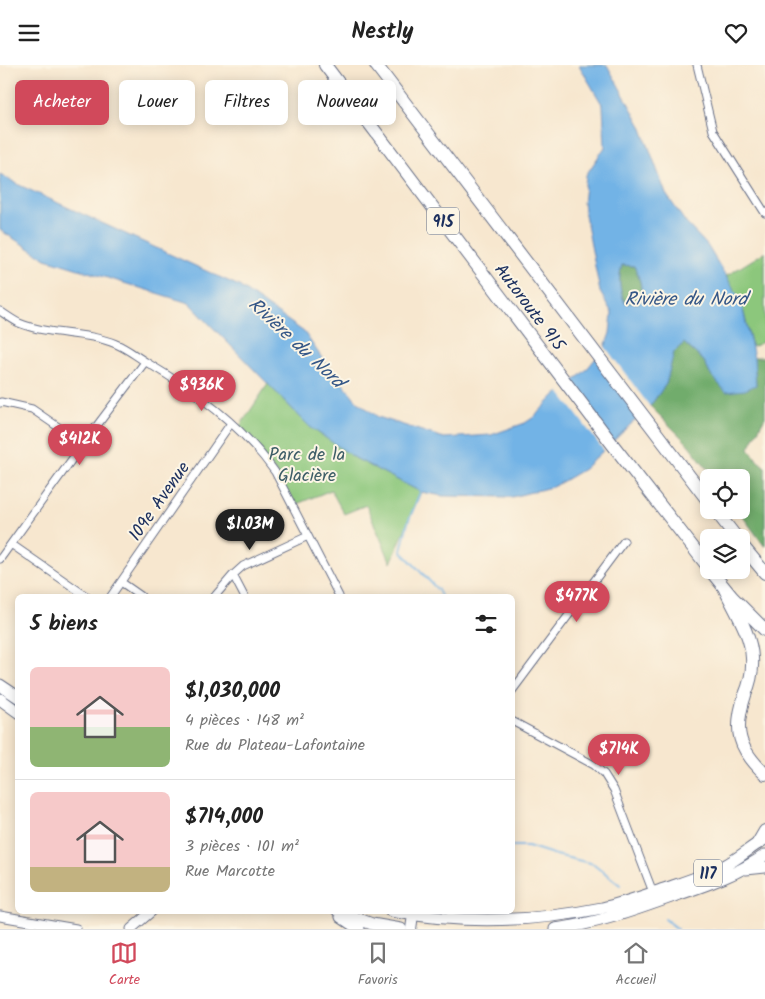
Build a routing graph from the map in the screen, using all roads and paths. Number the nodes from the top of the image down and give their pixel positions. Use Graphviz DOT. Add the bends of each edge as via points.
graph roads {
  1 [pos="325,65"];
  2 [pos="376,65"];
  3 [pos="697,65"];
  4 [pos="762,200"];
  5 [pos="765,213"];
  6 [pos="0,311"];
  7 [pos="146,362"];
  8 [pos="0,403"];
  9 [pos="231,423"];
  10 [pos="83,444"];
  11 [pos="700,490"];
  12 [pos="722,519"];
  13 [pos="730,529"];
  14 [pos="308,536"];
  15 [pos="624,541"];
  16 [pos="11,544"];
  17 [pos="700,556"];
  18 [pos="750,556"];
  19 [pos="0,559"];
  20 [pos="765,573"];
  21 [pos="233,575"];
  22 [pos="718,579"];
  23 [pos="121,582"];
  24 [pos="724,587"];
  25 [pos="83,594"];
  26 [pos="113,594"];
  27 [pos="138,594"];
  28 [pos="218,594"];
  29 [pos="243,594"];
  30 [pos="338,594"];
  31 [pos="765,630"];
  32 [pos="0,685"];
  33 [pos="515,687"];
  34 [pos="15,695"];
  35 [pos="0,699"];
  36 [pos="15,710"];
  37 [pos="515,723"];
  38 [pos="765,774"];
  39 [pos="765,831"];
  40 [pos="761,841"];
  41 [pos="765,855"];
  42 [pos="765,867"];
  43 [pos="742,870"];
  44 [pos="655,897"];
  45 [pos="149,914"];
  46 [pos="334,914"];
  47 [pos="346,914"];
  48 [pos="408,914"];
  49 [pos="413,915"];
  50 [pos="0,916"];
  51 [pos="345,925"];
  52 [pos="76,929"];
  53 [pos="133,929"];
  54 [pos="359,929"];
  55 [pos="401,929"];
  56 [pos="411,929"];
  57 [pos="555,929"];
  1 -- 17 [label="highway, Autoroute 915 / 915"];
  2 -- 11 [label="highway, Autoroute 915 / 915"];
  3 -- 4 [label="street" via="713,131"];
  4 -- 5 [label="street"];
  6 -- 7 [label="street" via="19,323 116,344"];
  7 -- 9 [label="street" via="216,409"];
  7 -- 10 [label="street"];
  8 -- 10 [label="street" via="32,409"];
  9 -- 14 [label="street" via="271,466"];
  9 -- 23 [label="street, 109e Avenue"];
  10 -- 16 [label="street"];
  12 -- 13 [label="highway"];
  14 -- 21 [label="street"];
  14 -- 30 [label="street"];
  15 -- 33 [label="street"];
  16 -- 19 [label="street"];
  16 -- 25 [label="street"];
  18 -- 20 [label="highway"];
  21 -- 28 [label="street"];
  21 -- 29 [label="street"];
  22 -- 24 [label="highway, Autoroute 915 / 915"];
  23 -- 26 [label="street, 109e Avenue"];
  23 -- 27 [label="street"];
  24 -- 31 [label="highway, Autoroute 915 / 915"];
  24 -- 38 [label="highway" via="746,632 752,656 750,678 739,716 740,739 748,757"];
  32 -- 34 [label="main road"];
  35 -- 36 [label="main road"];
  37 -- 44 [label="street" via="590,763 604,774 614,790"];
  39 -- 40 [label="highway"];
  40 -- 44 [label="main road, 117" via="718,869"];
  41 -- 43 [label="main road"];
  42 -- 43 [label="main road"];
  43 -- 44 [label="main road, 117" via="719,880"];
  44 -- 49 [label="main road, 117" via="524,919"];
  44 -- 57 [label="main road, 117" via="610,917"];
  45 -- 53 [label="street"];
  46 -- 51 [label="main road"];
  47 -- 55 [label="main road" via="372,924"];
  48 -- 49 [label="main road, 117"];
  49 -- 56 [label="main road"];
  50 -- 52 [label="street"];
  51 -- 54 [label="main road"];
}
